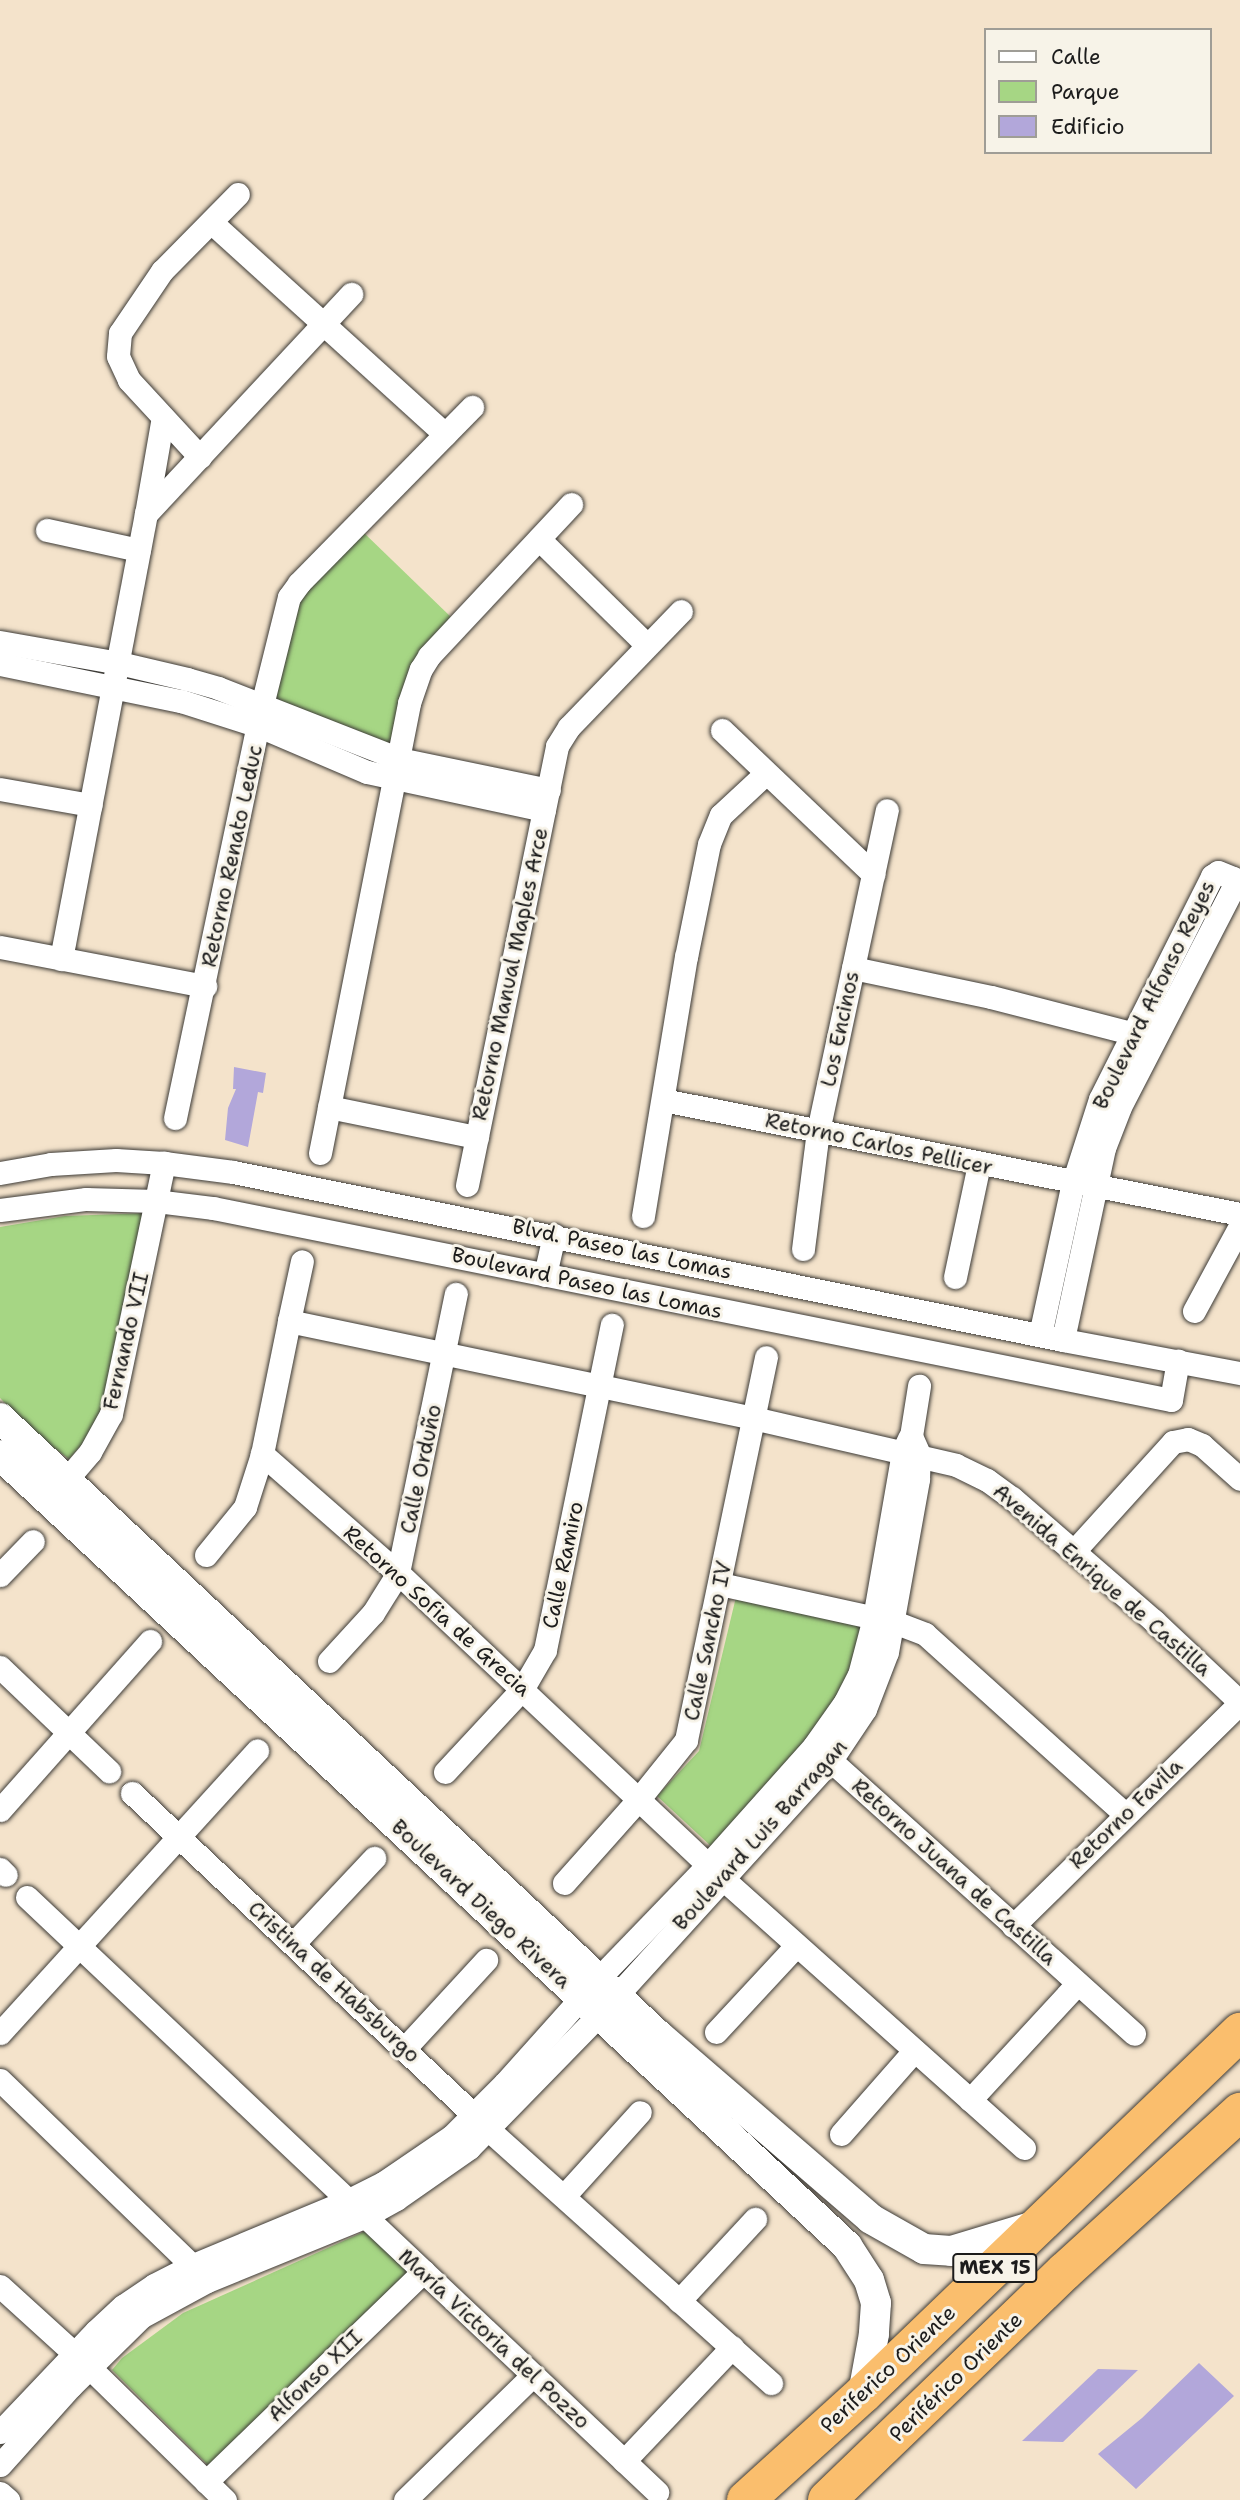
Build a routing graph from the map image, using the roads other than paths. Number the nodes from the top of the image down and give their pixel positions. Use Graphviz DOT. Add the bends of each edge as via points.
graph roads {
  1 [pos="237,194"];
  2 [pos="211,222"];
  3 [pos="351,294"];
  4 [pos="324,324"];
  5 [pos="471,407"];
  6 [pos="163,417"];
  7 [pos="445,435"];
  8 [pos="200,457"];
  9 [pos="571,504"];
  10 [pos="146,514"];
  11 [pos="47,530"];
  12 [pos="538,539"];
  13 [pos="139,550"];
  14 [pos="681,611"];
  15 [pos="647,645"];
  16 [pos="3,654"];
  17 [pos="120,663"];
  18 [pos="62,666"];
  19 [pos="115,686"];
  20 [pos="260,716"];
  21 [pos="722,730"];
  22 [pos="396,770"];
  23 [pos="765,774"];
  24 [pos="0,789"];
  25 [pos="546,800"];
  26 [pos="91,805"];
  27 [pos="887,810"];
  28 [pos="873,874"];
  29 [pos="0,947"];
  30 [pos="61,959"];
  31 [pos="853,968"];
  32 [pos="205,986"];
  33 [pos="1131,1032"];
  34 [pos="1154,1040"];
  35 [pos="663,1100"];
  36 [pos="329,1107"];
  37 [pos="175,1118"];
  38 [pos="818,1131"];
  39 [pos="477,1137"];
  40 [pos="320,1153"];
  41 [pos="164,1163"];
  42 [pos="979,1164"];
  43 [pos="0,1173"];
  44 [pos="467,1185"];
  45 [pos="1084,1185"];
  46 [pos="156,1201"];
  47 [pos="0,1210"];
  48 [pos="1240,1214"];
  49 [pos="643,1216"];
  50 [pos="1240,1227"];
  51 [pos="554,1235"];
  52 [pos="803,1249"];
  53 [pos="302,1261"];
  54 [pos="545,1275"];
  55 [pos="955,1277"];
  56 [pos="1064,1282"];
  57 [pos="456,1294"];
  58 [pos="1194,1311"];
  59 [pos="289,1321"];
  60 [pos="612,1325"];
  61 [pos="1040,1335"];
  62 [pos="1063,1340"];
  63 [pos="444,1353"];
  64 [pos="766,1357"];
  65 [pos="1178,1362"];
  66 [pos="1240,1373"];
  67 [pos="598,1386"];
  68 [pos="919,1386"];
  69 [pos="753,1418"];
  70 [pos="2,1424"];
  71 [pos="911,1447"];
  72 [pos="262,1454"];
  73 [pos="0,1455"];
  74 [pos="1240,1479"];
  75 [pos="57,1491"];
  76 [pos="33,1541"];
  77 [pos="1074,1551"];
  78 [pos="206,1555"];
  79 [pos="398,1573"];
  80 [pos="0,1575"];
  81 [pos="720,1584"];
  82 [pos="884,1620"];
  83 [pos="150,1641"];
  84 [pos="328,1661"];
  85 [pos="0,1667"];
  86 [pos="523,1688"];
  87 [pos="1240,1702"];
  88 [pos="69,1734"];
  89 [pos="257,1751"];
  90 [pos="822,1753"];
  91 [pos="109,1771"];
  92 [pos="445,1772"];
  93 [pos="132,1793"];
  94 [pos="638,1800"];
  95 [pos="0,1810"];
  96 [pos="1125,1814"];
  97 [pos="177,1836"];
  98 [pos="374,1858"];
  99 [pos="715,1872"];
  100 [pos="564,1883"];
  101 [pos="27,1897"];
  102 [pos="1013,1926"];
  103 [pos="294,1943"];
  104 [pos="79,1946"];
  105 [pos="796,1946"];
  106 [pos="486,1960"];
  107 [pos="1077,1984"];
  108 [pos="598,1997"];
  109 [pos="716,2032"];
  110 [pos="1240,2032"];
  111 [pos="0,2033"];
  112 [pos="1134,2034"];
  113 [pos="405,2048"];
  114 [pos="914,2051"];
  115 [pos="0,2080"];
  116 [pos="970,2100"];
  117 [pos="640,2112"];
  118 [pos="1240,2112"];
  119 [pos="482,2123"];
  120 [pos="841,2134"];
  121 [pos="1024,2148"];
  122 [pos="564,2196"];
  123 [pos="355,2209"];
  124 [pos="755,2219"];
  125 [pos="871,2219"];
  126 [pos="1041,2224"];
  127 [pos="847,2246"];
  128 [pos="424,2271"];
  129 [pos="200,2273"];
  130 [pos="0,2286"];
  131 [pos="679,2301"];
  132 [pos="732,2347"];
  133 [pos="82,2360"];
  134 [pos="533,2375"];
  135 [pos="771,2383"];
  136 [pos="863,2394"];
  137 [pos="0,2432"];
  138 [pos="624,2461"];
  139 [pos="0,2465"];
  140 [pos="206,2482"];
  141 [pos="657,2492"];
  142 [pos="0,2493"];
  143 [pos="8,2500"];
  144 [pos="225,2500"];
  145 [pos="404,2500"];
  146 [pos="746,2500"];
  147 [pos="827,2500"];
  1 -- 2 [label="street"];
  2 -- 4 [label="street"];
  2 -- 6 [label="street" via="162,271 120,333 118,355 129,380"];
  3 -- 4 [label="street"];
  4 -- 7 [label="street"];
  4 -- 8 [label="street"];
  5 -- 7 [label="street, Retorno Renato Leduc"];
  6 -- 8 [label="street"];
  6 -- 10 [label="street"];
  7 -- 20 [label="street, Retorno Renato Leduc" via="289,597"];
  8 -- 10 [label="street"];
  9 -- 12 [label="street"];
  10 -- 13 [label="street"];
  11 -- 13 [label="street"];
  12 -- 15 [label="street"];
  12 -- 22 [label="street" via="429,656 409,703"];
  13 -- 17 [label="street"];
  14 -- 15 [label="street, Retorno Manual Maples Arce"];
  15 -- 25 [label="street, Retorno Manual Maples Arce" via="562,736"];
  16 -- 18 [label="street"];
  17 -- 18 [label="street"];
  17 -- 19 [label="street"];
  17 -- 20 [label="street" via="218,688"];
  18 -- 19 [label="street"];
  19 -- 20 [label="street"];
  19 -- 26 [label="street"];
  20 -- 22 [label="street" via="325,757"];
  20 -- 32 [label="street, Retorno Renato Leduc"];
  21 -- 23 [label="street"];
  22 -- 25 [label="street"];
  22 -- 36 [label="street"];
  23 -- 28 [label="street"];
  23 -- 35 [label="street" via="721,815 714,828"];
  24 -- 26 [label="street"];
  25 -- 39 [label="street, Retorno Manual Maples Arce"];
  26 -- 30 [label="street"];
  27 -- 28 [label="street, Los Encinos"];
  28 -- 31 [label="street, Los Encinos"];
  29 -- 30 [label="street, Retorno Renato Leduc"];
  30 -- 32 [label="street, Retorno Renato Leduc"];
  31 -- 33 [label="street"];
  31 -- 38 [label="street, Los Encinos"];
  32 -- 37 [label="street, Retorno Renato Leduc"];
  33 -- 34 [label="street"];
  33 -- 34 [label="street, Boulevard Alfonso Reyes" via="1212,876 1218,872 1233,878 1235,884"];
  33 -- 45 [label="street, Boulevard Alfonso Reyes" via="1100,1099"];
  34 -- 45 [label="street, Boulevard Alfonso Reyes"];
  35 -- 38 [label="street, Retorno Carlos Pellicer"];
  35 -- 49 [label="street"];
  36 -- 39 [label="street, Retorno Manual Maples Arce"];
  36 -- 40 [label="street"];
  38 -- 42 [label="street, Retorno Carlos Pellicer"];
  38 -- 52 [label="street, Los Encinos"];
  39 -- 44 [label="street, Retorno Manual Maples Arce"];
  41 -- 43 [label="street, Blvd. Paseo las Lomas" via="116,1160"];
  41 -- 46 [label="street, Fernando VII"];
  41 -- 51 [label="street, Blvd. Paseo las Lomas" via="325,1189"];
  42 -- 45 [label="street, Retorno Carlos Pellicer"];
  42 -- 55 [label="street"];
  45 -- 48 [label="street, Retorno Carlos Pellicer"];
  45 -- 56 [label="street, Boulevard Alfonso Reyes"];
  46 -- 47 [label="street, Boulevard Paseo las Lomas" via="86,1199"];
  46 -- 54 [label="street, Boulevard Paseo las Lomas" via="274,1219"];
  46 -- 75 [label="street, Fernando VII" via="110,1413 90,1452"];
  50 -- 58 [label="street"];
  51 -- 54 [label="street"];
  51 -- 61 [label="street, Blvd. Paseo las Lomas"];
  53 -- 59 [label="street"];
  54 -- 65 [label="street, Boulevard Paseo las Lomas" via="1171,1400"];
  56 -- 61 [label="street, Boulevard Alfonso Reyes"];
  56 -- 62 [label="street, Boulevard Alfonso Reyes"];
  57 -- 63 [label="street, Calle Orduño"];
  59 -- 63 [label="street"];
  59 -- 72 [label="street"];
  60 -- 67 [label="street, Calle Ramiro"];
  61 -- 62 [label="street, Blvd. Paseo las Lomas"];
  62 -- 65 [label="street, Blvd. Paseo las Lomas"];
  63 -- 67 [label="street"];
  63 -- 79 [label="street, Calle Orduño"];
  64 -- 69 [label="street, Calle Sancho IV"];
  65 -- 66 [label="street, Blvd. Paseo las Lomas"];
  67 -- 69 [label="street"];
  67 -- 86 [label="street, Calle Ramiro" via="545,1650"];
  68 -- 71 [label="street"];
  69 -- 71 [label="street"];
  69 -- 81 [label="street, Calle Sancho IV"];
  70 -- 75 [label="street, Boulevard Diego Rivera"];
  71 -- 77 [label="street, Avenida Enrique de Castilla" via="987,1480"];
  71 -- 82 [label="street, Boulevard Luis Barragan"];
  72 -- 78 [label="street" via="246,1507"];
  72 -- 79 [label="street, Retorno Sofia de Grecia"];
  73 -- 75 [label="street, Boulevard Diego Rivera"];
  74 -- 77 [label="street" via="1202,1445 1188,1439 1173,1442"];
  75 -- 108 [label="street, Boulevard Diego Rivera"];
  76 -- 80 [label="street"];
  77 -- 87 [label="street, Avenida Enrique de Castilla"];
  79 -- 84 [label="street, Calle Orduño" via="373,1614"];
  79 -- 86 [label="street, Retorno Sofia de Grecia"];
  81 -- 82 [label="street"];
  81 -- 94 [label="street, Calle Sancho IV" via="686,1740"];
  82 -- 90 [label="street, Boulevard Luis Barragan" via="887,1652 865,1709"];
  82 -- 96 [label="street" via="934,1641"];
  83 -- 88 [label="street"];
  85 -- 88 [label="street"];
  86 -- 92 [label="street, Calle Ramiro"];
  86 -- 94 [label="street, Retorno Sofia de Grecia"];
  87 -- 96 [label="street, Retorno Favila"];
  88 -- 91 [label="street"];
  88 -- 95 [label="street"];
  89 -- 97 [label="street"];
  90 -- 99 [label="street, Boulevard Luis Barragan"];
  90 -- 102 [label="street, Retorno Juana de Castilla"];
  93 -- 97 [label="street, Cristina de Habsburgo"];
  94 -- 99 [label="street, Retorno Sofia de Grecia"];
  94 -- 100 [label="street, Calle Sancho IV"];
  96 -- 102 [label="street, Retorno Favila"];
  97 -- 103 [label="street, Cristina de Habsburgo"];
  97 -- 104 [label="street"];
  98 -- 103 [label="street"];
  99 -- 105 [label="street"];
  99 -- 108 [label="street, Boulevard Luis Barragan"];
  101 -- 104 [label="street"];
  102 -- 107 [label="street, Retorno Juana de Castilla"];
  103 -- 113 [label="street, Cristina de Habsburgo"];
  104 -- 111 [label="street"];
  104 -- 123 [label="street"];
  105 -- 109 [label="street"];
  105 -- 114 [label="street"];
  106 -- 113 [label="street"];
  107 -- 112 [label="street, Retorno Juana de Castilla"];
  107 -- 116 [label="street"];
  108 -- 119 [label="street, Boulevard Luis Barragan"];
  108 -- 125 [label="street, Boulevard Diego Rivera"];
  108 -- 127 [label="street, Boulevard Diego Rivera"];
  110 -- 126 [label="highway, Periferico Oriente / MEX 15"];
  113 -- 119 [label="street, Cristina de Habsburgo"];
  114 -- 116 [label="street"];
  114 -- 120 [label="street"];
  115 -- 129 [label="street"];
  116 -- 121 [label="street"];
  117 -- 122 [label="street"];
  118 -- 147 [label="highway, Periférico Oriente / MEX 15"];
  119 -- 122 [label="street"];
  119 -- 123 [label="street, Boulevard Luis Barragan" via="417,2161"];
  122 -- 131 [label="street"];
  123 -- 128 [label="street, María Victoria del Pozzo"];
  123 -- 129 [label="street, Boulevard Luis Barragan"];
  124 -- 131 [label="street"];
  125 -- 126 [label="street, Boulevard Diego Rivera" via="924,2249 951,2251"];
  125 -- 127 [label="street"];
  126 -- 136 [label="highway, Periferico Oriente / MEX 15"];
  127 -- 136 [label="street, Boulevard Diego Rivera" via="869,2280 876,2303"];
  128 -- 134 [label="street, María Victoria del Pozzo"];
  128 -- 140 [label="street, Alfonso XII"];
  129 -- 133 [label="street, Boulevard Luis Barragan"];
  130 -- 133 [label="street"];
  131 -- 132 [label="street"];
  132 -- 135 [label="street"];
  132 -- 138 [label="street"];
  133 -- 137 [label="street"];
  133 -- 139 [label="street"];
  133 -- 140 [label="street"];
  134 -- 138 [label="street, María Victoria del Pozzo"];
  134 -- 145 [label="street"];
  136 -- 146 [label="highway, Periferico Oriente / MEX 15"];
  138 -- 141 [label="street, María Victoria del Pozzo"];
  140 -- 144 [label="street"];
  142 -- 143 [label="street"];
}
